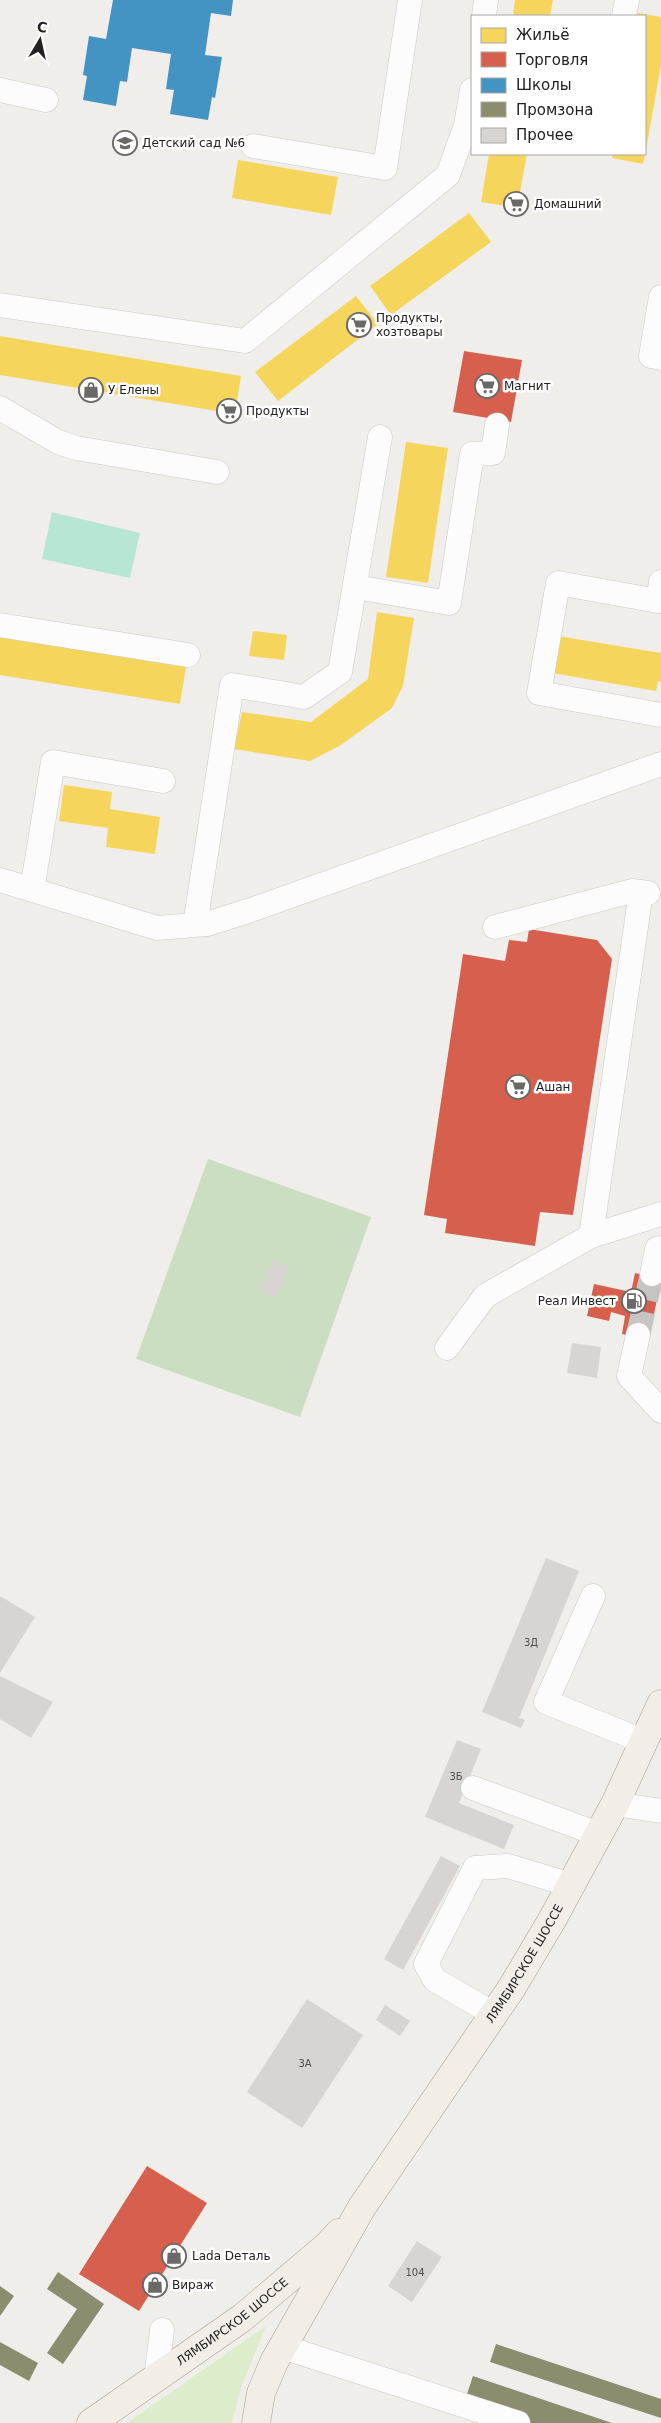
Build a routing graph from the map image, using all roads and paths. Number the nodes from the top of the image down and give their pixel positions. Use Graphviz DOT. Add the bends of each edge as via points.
graph roads {
  1 [pos="410,0"];
  2 [pos="486,0"];
  3 [pos="627,0"];
  4 [pos="484,15"];
  5 [pos="624,15"];
  6 [pos="0,90"];
  7 [pos="471,96"];
  8 [pos="46,100"];
  9 [pos="252,146"];
  10 [pos="661,297"];
  11 [pos="0,305"];
  12 [pos="661,358"];
  13 [pos="0,408"];
  14 [pos="497,425"];
  15 [pos="380,437"];
  16 [pos="218,472"];
  17 [pos="661,582"];
  18 [pos="356,587"];
  19 [pos="0,625"];
  20 [pos="188,655"];
  21 [pos="661,715"];
  22 [pos="661,764"];
  23 [pos="163,781"];
  24 [pos="0,880"];
  25 [pos="32,890"];
  26 [pos="195,925"];
  27 [pos="494,927"];
  28 [pos="661,1214"];
  29 [pos="591,1236"];
  30 [pos="661,1248"];
  31 [pos="652,1274"];
  32 [pos="638,1335"];
  33 [pos="447,1348"];
  34 [pos="661,1412"];
  35 [pos="593,1596"];
  36 [pos="661,1704"];
  37 [pos="643,1741"];
  38 [pos="472,1788"];
  39 [pos="615,1804"];
  40 [pos="661,1811"];
  41 [pos="598,1834"];
  42 [pos="570,1885"];
  43 [pos="494,2014"];
  44 [pos="362,2207"];
  45 [pos="162,2330"];
  46 [pos="283,2347"];
  47 [pos="156,2378"];
  48 [pos="90,2423"];
  49 [pos="256,2423"];
  50 [pos="518,2423"];
  1 -- 9 [label="lane" via="385,168"];
  2 -- 4 [label="lane"];
  3 -- 5 [label="lane"];
  6 -- 8 [label="lane"];
  7 -- 11 [label="lane" via="466,125 448,175 245,341"];
  10 -- 12 [label="lane" via="650,356"];
  13 -- 16 [label="lane" via="58,442 76,448"];
  14 -- 18 [label="lane" via="493,453 472,454 449,602"];
  15 -- 18 [label="lane"];
  17 -- 21 [label="lane" via="658,601 558,583 539,693"];
  18 -- 26 [label="lane" via="340,672 304,697 232,685"];
  19 -- 20 [label="lane"];
  22 -- 26 [label="lane" via="251,910"];
  23 -- 25 [label="lane" via="54,762"];
  24 -- 25 [label="lane"];
  25 -- 26 [label="lane" via="157,928"];
  27 -- 29 [label="lane" via="632,891 644,892 602,1182"];
  28 -- 29 [label="lane"];
  29 -- 33 [label="lane" via="486,1296"];
  30 -- 31 [label="lane" via="657,1249"];
  32 -- 34 [label="lane" via="629,1376"];
  35 -- 37 [label="lane" via="546,1702"];
  36 -- 37 [label="main road, ЛЯМБИРСКОЕ ШОССЕ"];
  37 -- 39 [label="main road, ЛЯМБИРСКОЕ ШОССЕ"];
  38 -- 41 [label="lane"];
  39 -- 40 [label="lane"];
  39 -- 41 [label="main road, ЛЯМБИРСКОЕ ШОССЕ"];
  41 -- 42 [label="main road, ЛЯМБИРСКОЕ ШОССЕ"];
  42 -- 43 [label="main road, ЛЯМБИРСКОЕ ШОССЕ"];
  42 -- 43 [label="lane" via="508,1866 475,1868 426,1964 435,1980"];
  43 -- 44 [label="main road, ЛЯМБИРСКОЕ ШОССЕ"];
  44 -- 46 [label="main road, ЛЯМБИРСКОЕ ШОССЕ"];
  44 -- 47 [label="main road, ЛЯМБИРСКОЕ ШОССЕ" via="327,2246 242,2318"];
  45 -- 47 [label="lane"];
  46 -- 49 [label="main road, ЛЯМБИРСКОЕ ШОССЕ" via="261,2394"];
  46 -- 50 [label="lane"];
  47 -- 48 [label="main road, ЛЯМБИРСКОЕ ШОССЕ"];
}
